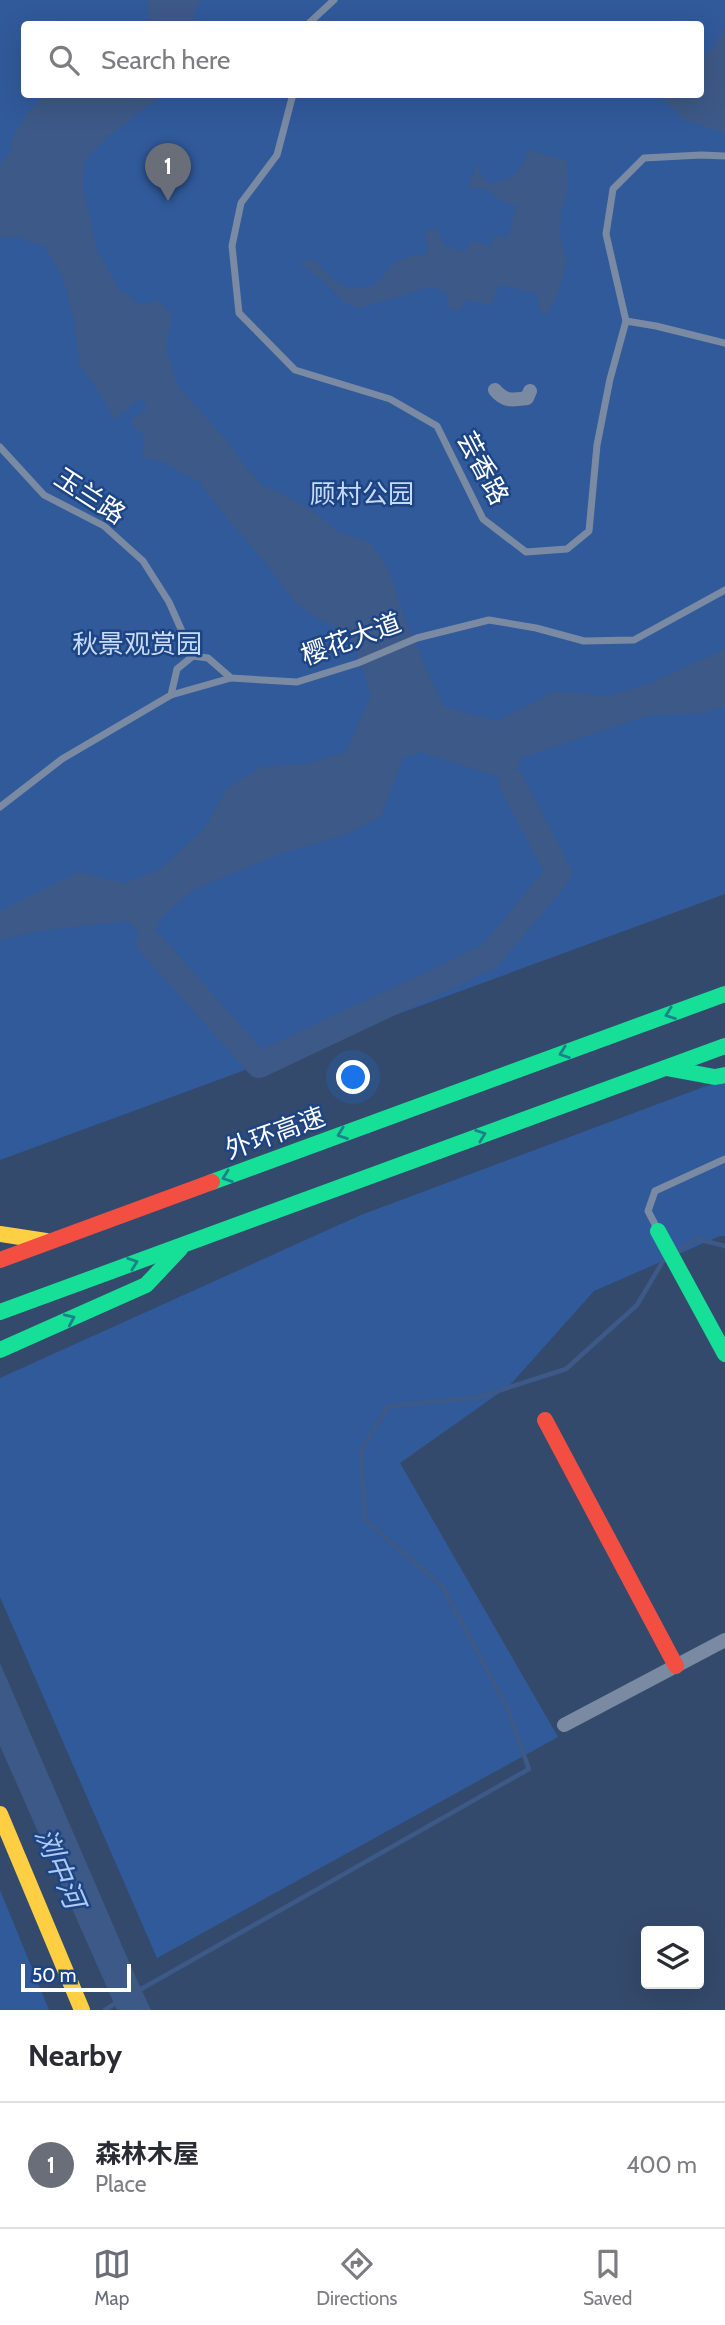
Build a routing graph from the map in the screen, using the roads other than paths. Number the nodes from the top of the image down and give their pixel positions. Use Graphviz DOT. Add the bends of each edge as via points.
graph roads {
  1 [pos="334,0"];
  2 [pos="311,21"];
  3 [pos="292,98"];
  4 [pos="725,156"];
  5 [pos="626,321"];
  6 [pos="725,343"];
  7 [pos="495,390"];
  8 [pos="530,391"];
  9 [pos="0,447"];
  10 [pos="725,590"];
  11 [pos="193,656"];
  12 [pos="231,678"];
  13 [pos="171,695"];
  14 [pos="0,807"];
  15 [pos="725,994"];
  16 [pos="725,1046"];
  17 [pos="665,1068"];
  18 [pos="725,1075"];
  19 [pos="725,1158"];
  20 [pos="658,1231"];
  21 [pos="0,1234"];
  22 [pos="50,1242"];
  23 [pos="185,1244"];
  24 [pos="0,1260"];
  25 [pos="0,1312"];
  26 [pos="4,1348"];
  27 [pos="725,1354"];
  28 [pos="545,1420"];
  29 [pos="725,1640"];
  30 [pos="676,1666"];
  31 [pos="564,1725"];
  32 [pos="0,1814"];
  33 [pos="82,2010"];
  1 -- 2 [label="lane"];
  3 -- 5 [label="lane, 芸香路" via="277,156 241,203 232,246 239,313 295,370 390,399 437,426 483,519 526,552 567,549 589,531 597,445"];
  4 -- 5 [label="lane" via="643,158 613,189 606,234"];
  5 -- 6 [label="lane"];
  7 -- 8 [label="street" via="511,401 527,398"];
  9 -- 11 [label="lane, 玉兰路" via="44,495 104,526 143,561 169,602"];
  10 -- 12 [label="lane, 樱花大道" via="634,640 584,641 489,620 417,638 358,663 297,681"];
  11 -- 12 [label="lane" via="208,658"];
  11 -- 13 [label="lane" via="177,669"];
  12 -- 13 [label="lane, 樱花大道"];
  13 -- 14 [label="lane" via="62,759"];
  15 -- 22 [label="main road, 外环高速, one-way"];
  16 -- 17 [label="main road"];
  17 -- 18 [label="main road"];
  23 -- 17 [label="main road, one-way"];
  19 -- 20 [label="lane" via="655,1191 648,1211"];
  20 -- 27 [label="main road"];
  21 -- 22 [label="main road"];
  22 -- 24 [label="main road, 外环高速"];
  25 -- 23 [label="main road, one-way"];
  26 -- 23 [label="main road, one-way" via="146,1285"];
  28 -- 30 [label="main road"];
  29 -- 30 [label="street"];
  30 -- 31 [label="street"];
  32 -- 33 [label="main road"];
}
